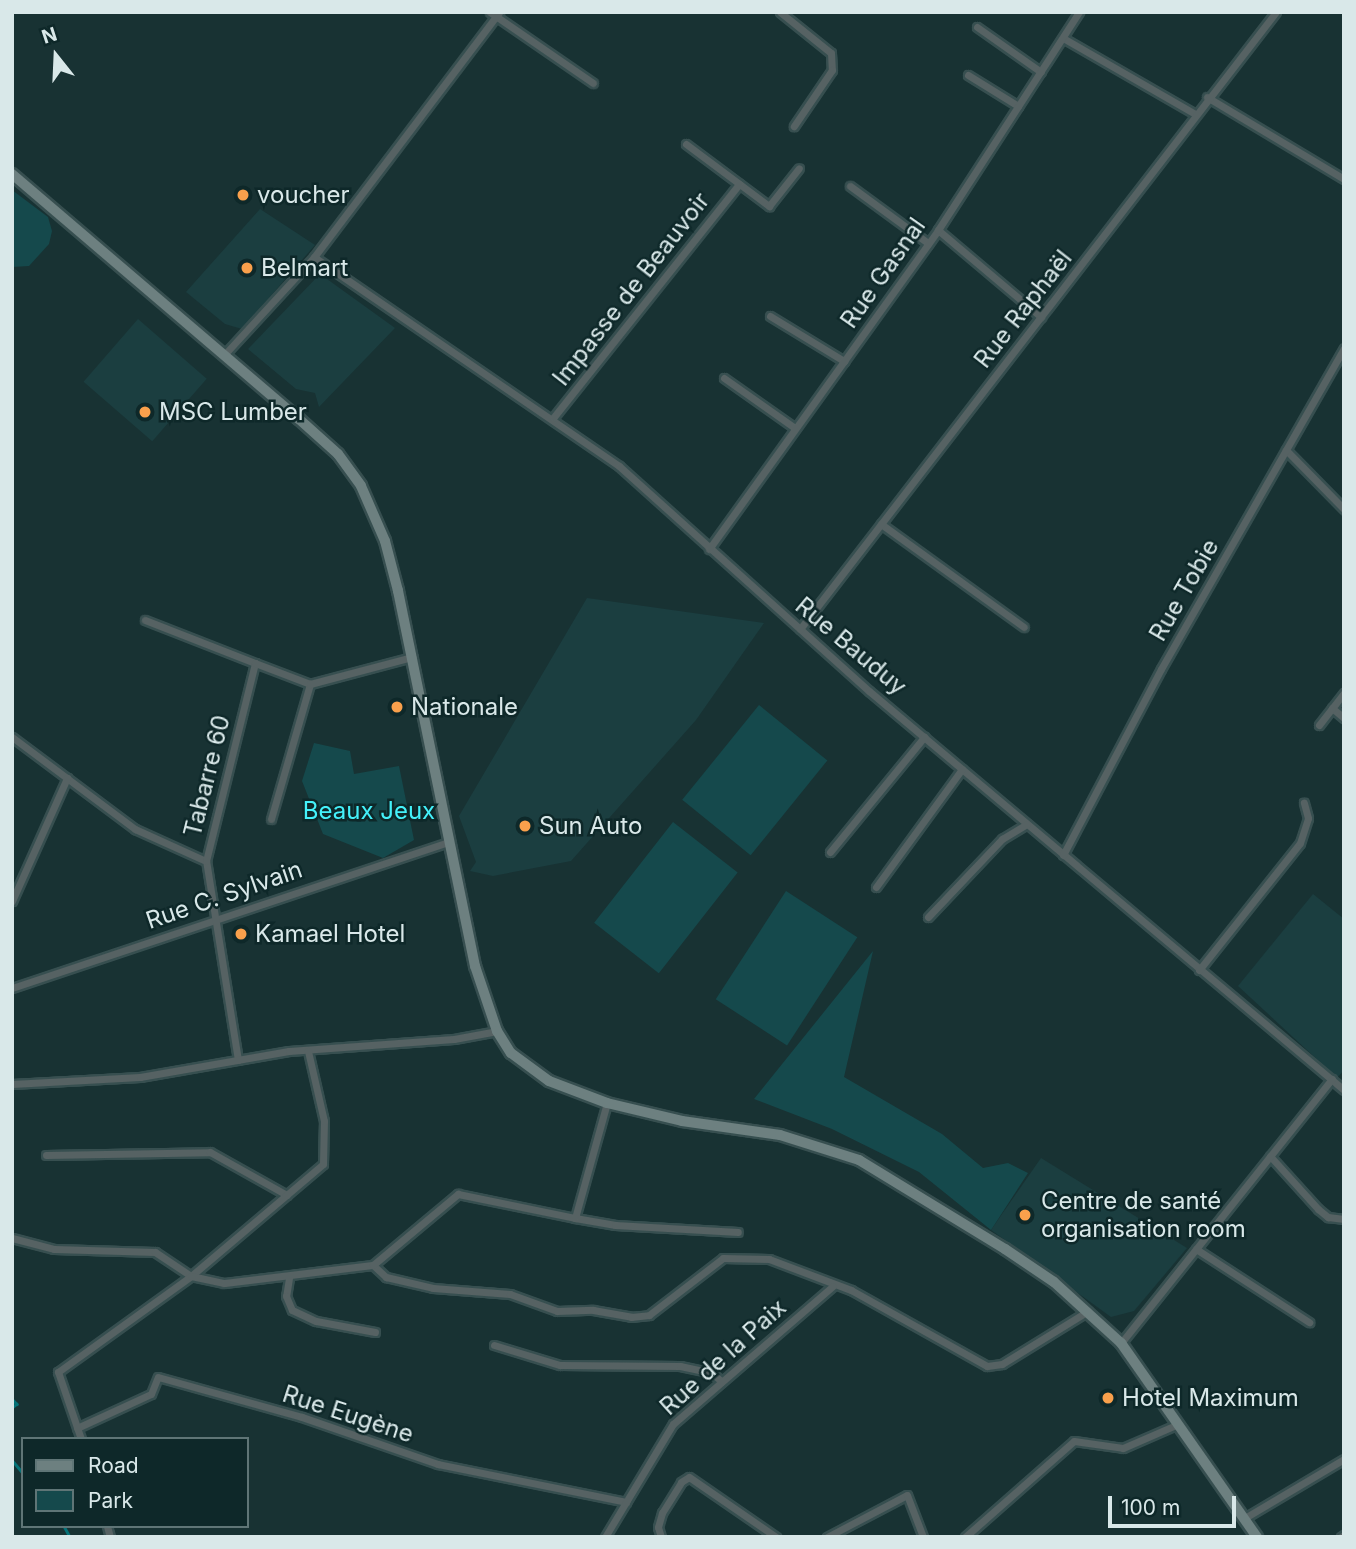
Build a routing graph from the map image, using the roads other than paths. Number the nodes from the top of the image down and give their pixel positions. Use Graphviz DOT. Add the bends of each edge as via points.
graph roads {
  1 [pos="780,12"];
  2 [pos="1079,12"];
  3 [pos="1276,12"];
  4 [pos="495,14"];
  5 [pos="977,27"];
  6 [pos="1063,37"];
  7 [pos="1041,72"];
  8 [pos="968,75"];
  9 [pos="593,83"];
  10 [pos="1207,97"];
  11 [pos="1018,106"];
  12 [pos="1195,114"];
  13 [pos="794,126"];
  14 [pos="686,144"];
  15 [pos="799,168"];
  16 [pos="12,174"];
  17 [pos="1344,179"];
  18 [pos="739,184"];
  19 [pos="850,186"];
  20 [pos="938,230"];
  21 [pos="928,243"];
  22 [pos="314,257"];
  23 [pos="770,316"];
  24 [pos="1041,317"];
  25 [pos="1344,348"];
  26 [pos="224,355"];
  27 [pos="844,361"];
  28 [pos="724,378"];
  29 [pos="554,418"];
  30 [pos="795,428"];
  31 [pos="1286,450"];
  32 [pos="1344,509"];
  33 [pos="881,524"];
  34 [pos="709,549"];
  35 [pos="145,620"];
  36 [pos="1024,626"];
  37 [pos="800,629"];
  38 [pos="412,657"];
  39 [pos="255,663"];
  40 [pos="310,684"];
  41 [pos="1344,693"];
  42 [pos="1332,708"];
  43 [pos="1344,718"];
  44 [pos="1318,725"];
  45 [pos="12,737"];
  46 [pos="924,737"];
  47 [pos="962,769"];
  48 [pos="67,778"];
  49 [pos="1304,803"];
  50 [pos="271,819"];
  51 [pos="1027,824"];
  52 [pos="449,842"];
  53 [pos="830,852"];
  54 [pos="1063,855"];
  55 [pos="206,861"];
  56 [pos="876,887"];
  57 [pos="12,901"];
  58 [pos="928,917"];
  59 [pos="215,919"];
  60 [pos="1199,970"];
  61 [pos="12,988"];
  62 [pos="497,1031"];
  63 [pos="309,1051"];
  64 [pos="238,1060"];
  65 [pos="1332,1079"];
  66 [pos="12,1084"];
  67 [pos="1344,1090"];
  68 [pos="607,1103"];
  69 [pos="46,1155"];
  70 [pos="1270,1156"];
  71 [pos="287,1195"];
  72 [pos="575,1218"];
  73 [pos="1344,1219"];
  74 [pos="738,1232"];
  75 [pos="12,1238"];
  76 [pos="1196,1249"];
  77 [pos="373,1265"];
  78 [pos="191,1276"];
  79 [pos="289,1278"];
  80 [pos="833,1286"];
  81 [pos="1089,1311"];
  82 [pos="1309,1322"];
  83 [pos="375,1332"];
  84 [pos="1121,1343"];
  85 [pos="494,1345"];
  86 [pos="722,1382"];
  87 [pos="1176,1424"];
  88 [pos="77,1428"];
  89 [pos="80,1437"];
  90 [pos="1344,1459"];
  91 [pos="626,1502"];
  92 [pos="1243,1519"];
  93 [pos="605,1537"];
  94 [pos="661,1537"];
  95 [pos="776,1537"];
  96 [pos="827,1537"];
  97 [pos="923,1537"];
  98 [pos="965,1537"];
  99 [pos="1257,1537"];
  1 -- 13 [label="street" via="831,53 832,70"];
  2 -- 6 [label="street, Rue Gasnal"];
  3 -- 10 [label="street, Rue Raphaël"];
  4 -- 9 [label="street"];
  4 -- 22 [label="street"];
  5 -- 7 [label="street"];
  6 -- 7 [label="street, Rue Gasnal"];
  6 -- 12 [label="street"];
  7 -- 11 [label="street, Rue Gasnal"];
  8 -- 11 [label="street"];
  10 -- 12 [label="street, Rue Raphaël"];
  10 -- 17 [label="street"];
  11 -- 20 [label="street, Rue Gasnal"];
  12 -- 24 [label="street, Rue Raphaël"];
  14 -- 18 [label="street"];
  15 -- 18 [label="street" via="771,207"];
  16 -- 26 [label="main road"];
  18 -- 29 [label="street, Impasse de Beauvoir"];
  19 -- 21 [label="street"];
  20 -- 21 [label="street, Rue Gasnal"];
  20 -- 24 [label="street"];
  21 -- 27 [label="street, Rue Gasnal"];
  22 -- 26 [label="street"];
  22 -- 29 [label="street, Rue Bauduy"];
  23 -- 27 [label="street"];
  24 -- 33 [label="street, Rue Raphaël"];
  25 -- 31 [label="street, Rue Tobie"];
  26 -- 38 [label="main road" via="338,454 361,486 385,541"];
  27 -- 30 [label="street, Rue Gasnal"];
  28 -- 30 [label="street"];
  29 -- 34 [label="street, Rue Bauduy" via="619,466"];
  30 -- 34 [label="street, Rue Gasnal"];
  31 -- 32 [label="street"];
  31 -- 54 [label="street, Rue Tobie" via="1161,669"];
  33 -- 36 [label="street"];
  33 -- 37 [label="street, Rue Raphaël"];
  34 -- 37 [label="street, Rue Bauduy"];
  35 -- 39 [label="street"];
  37 -- 46 [label="street, Rue Bauduy"];
  38 -- 40 [label="street"];
  38 -- 52 [label="main road"];
  39 -- 40 [label="street"];
  39 -- 55 [label="street, Tabarre 60"];
  40 -- 50 [label="street"];
  41 -- 42 [label="street"];
  42 -- 43 [label="street"];
  42 -- 44 [label="street"];
  45 -- 48 [label="street"];
  46 -- 47 [label="street, Rue Bauduy"];
  46 -- 53 [label="street"];
  47 -- 51 [label="street, Rue Bauduy"];
  47 -- 56 [label="street"];
  48 -- 55 [label="street" via="135,829"];
  48 -- 57 [label="street"];
  49 -- 60 [label="street" via="1308,818 1300,843"];
  51 -- 54 [label="street, Rue Bauduy"];
  51 -- 58 [label="street" via="1002,839"];
  52 -- 59 [label="street, Rue C. Sylvain"];
  52 -- 62 [label="main road" via="475,966"];
  54 -- 60 [label="street, Rue Bauduy"];
  55 -- 59 [label="street, Tabarre 60"];
  59 -- 61 [label="street, Rue C. Sylvain"];
  59 -- 64 [label="street, Tabarre 60"];
  60 -- 65 [label="street, Rue Bauduy"];
  62 -- 63 [label="street"];
  62 -- 68 [label="main road" via="528,1068 569,1091"];
  63 -- 64 [label="street"];
  63 -- 71 [label="street" via="324,1121 323,1164"];
  64 -- 66 [label="street" via="140,1077"];
  65 -- 67 [label="street, Rue Bauduy"];
  65 -- 70 [label="street"];
  68 -- 72 [label="street"];
  68 -- 81 [label="main road" via="682,1121 780,1135 859,1160 1005,1249"];
  69 -- 71 [label="street" via="210,1152"];
  70 -- 73 [label="street" via="1318,1209 1328,1217"];
  70 -- 76 [label="street"];
  71 -- 78 [label="street"];
  72 -- 74 [label="street" via="615,1225"];
  72 -- 77 [label="street" via="458,1194"];
  75 -- 78 [label="street" via="54,1249 155,1252"];
  76 -- 82 [label="street"];
  76 -- 84 [label="street"];
  77 -- 79 [label="street"];
  77 -- 80 [label="street" via="386,1277 433,1288 510,1294 557,1311 593,1310 631,1317 649,1315 723,1258 769,1259"];
  78 -- 79 [label="street" via="224,1283"];
  78 -- 88 [label="street" via="56,1376"];
  79 -- 83 [label="street" via="286,1296 292,1310 316,1321"];
  80 -- 81 [label="street" via="851,1290 987,1366 1002,1364"];
  80 -- 86 [label="street, Rue de la Paix"];
  81 -- 84 [label="main road"];
  84 -- 87 [label="main road"];
  85 -- 86 [label="street" via="560,1365 680,1366 712,1373"];
  86 -- 91 [label="street, Rue de la Paix" via="673,1424"];
  87 -- 92 [label="main road"];
  87 -- 98 [label="street" via="1123,1448 1074,1441"];
  88 -- 89 [label="street"];
  88 -- 91 [label="street, Rue Eugène" via="151,1394 158,1377 302,1417 438,1464"];
  90 -- 92 [label="street"];
  91 -- 93 [label="street, Rue de la Paix"];
  92 -- 99 [label="main road"];
  94 -- 95 [label="street" via="662,1513 689,1477"];
  96 -- 97 [label="street" via="907,1495"];
}
